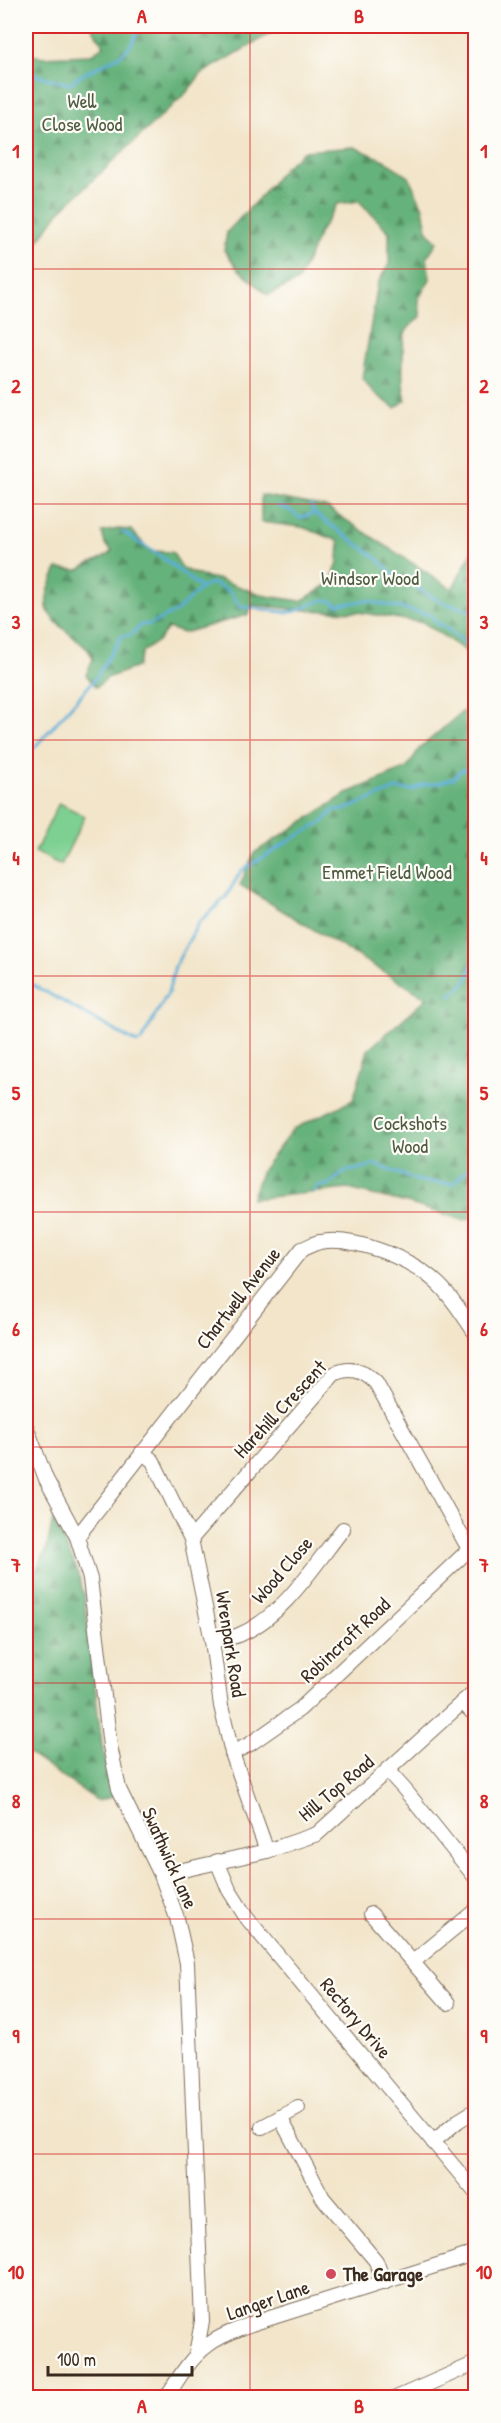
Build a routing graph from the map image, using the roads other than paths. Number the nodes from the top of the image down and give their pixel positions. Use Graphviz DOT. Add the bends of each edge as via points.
graph roads {
  1 [pos="476,1334"];
  2 [pos="26,1426"];
  3 [pos="142,1452"];
  4 [pos="343,1529"];
  5 [pos="77,1538"];
  6 [pos="191,1539"];
  7 [pos="472,1546"];
  8 [pos="212,1641"];
  9 [pos="476,1690"];
  10 [pos="462,1702"];
  11 [pos="476,1716"];
  12 [pos="232,1753"];
  13 [pos="387,1770"];
  14 [pos="267,1851"];
  15 [pos="217,1861"];
  16 [pos="161,1875"];
  17 [pos="476,1878"];
  18 [pos="476,1910"];
  19 [pos="371,1914"];
  20 [pos="413,1962"];
  21 [pos="448,2003"];
  22 [pos="298,2108"];
  23 [pos="476,2110"];
  24 [pos="280,2117"];
  25 [pos="262,2127"];
  26 [pos="434,2142"];
  27 [pos="476,2193"];
  28 [pos="472,2254"];
  29 [pos="476,2268"];
  30 [pos="384,2283"];
  31 [pos="202,2321"];
  32 [pos="224,2336"];
  33 [pos="196,2355"];
  34 [pos="476,2363"];
  35 [pos="166,2397"];
  36 [pos="399,2397"];
  1 -- 3 [label="street, Chartwell Avenue" via="451,1297 423,1272 369,1247 344,1241 319,1242 302,1249 289,1264"];
  2 -- 5 [label="street, Swathwick Lane" via="46,1479"];
  3 -- 5 [label="street, Chartwell Avenue"];
  3 -- 6 [label="street, Wrenpark Road" via="153,1461"];
  4 -- 8 [label="street, Wood Close" via="277,1610 257,1626"];
  5 -- 16 [label="street, Swathwick Lane" via="90,1579 110,1746 119,1789"];
  6 -- 7 [label="street, Harehill Crescent" via="334,1374 345,1369 365,1372 376,1383"];
  6 -- 8 [label="street, Wrenpark Road"];
  7 -- 12 [label="street, Robincroft Road" via="300,1709"];
  8 -- 12 [label="street, Wrenpark Road" via="220,1706"];
  9 -- 10 [label="street, Hill Top Road"];
  10 -- 11 [label="street"];
  10 -- 13 [label="street, Hill Top Road"];
  12 -- 14 [label="street, Wrenpark Road"];
  13 -- 14 [label="street, Hill Top Road" via="317,1834"];
  13 -- 17 [label="street"];
  14 -- 15 [label="street, Hill Top Road"];
  15 -- 16 [label="street, Hill Top Road"];
  15 -- 26 [label="street, Rectory Drive" via="246,1917"];
  16 -- 31 [label="street, Swathwick Lane" via="177,1918 187,1963"];
  18 -- 20 [label="street"];
  19 -- 20 [label="street"];
  20 -- 21 [label="street"];
  22 -- 24 [label="street"];
  23 -- 26 [label="street"];
  24 -- 25 [label="street"];
  24 -- 30 [label="street" via="323,2198 376,2261"];
  26 -- 27 [label="street, Rectory Drive"];
  28 -- 29 [label="street"];
  28 -- 30 [label="street, Langer Lane"];
  30 -- 32 [label="street, Langer Lane"];
  31 -- 32 [label="street"];
  31 -- 33 [label="street, Swathwick Lane"];
  32 -- 33 [label="street, Langer Lane"];
  33 -- 35 [label="street, Langer Lane"];
  34 -- 36 [label="street"];
}
